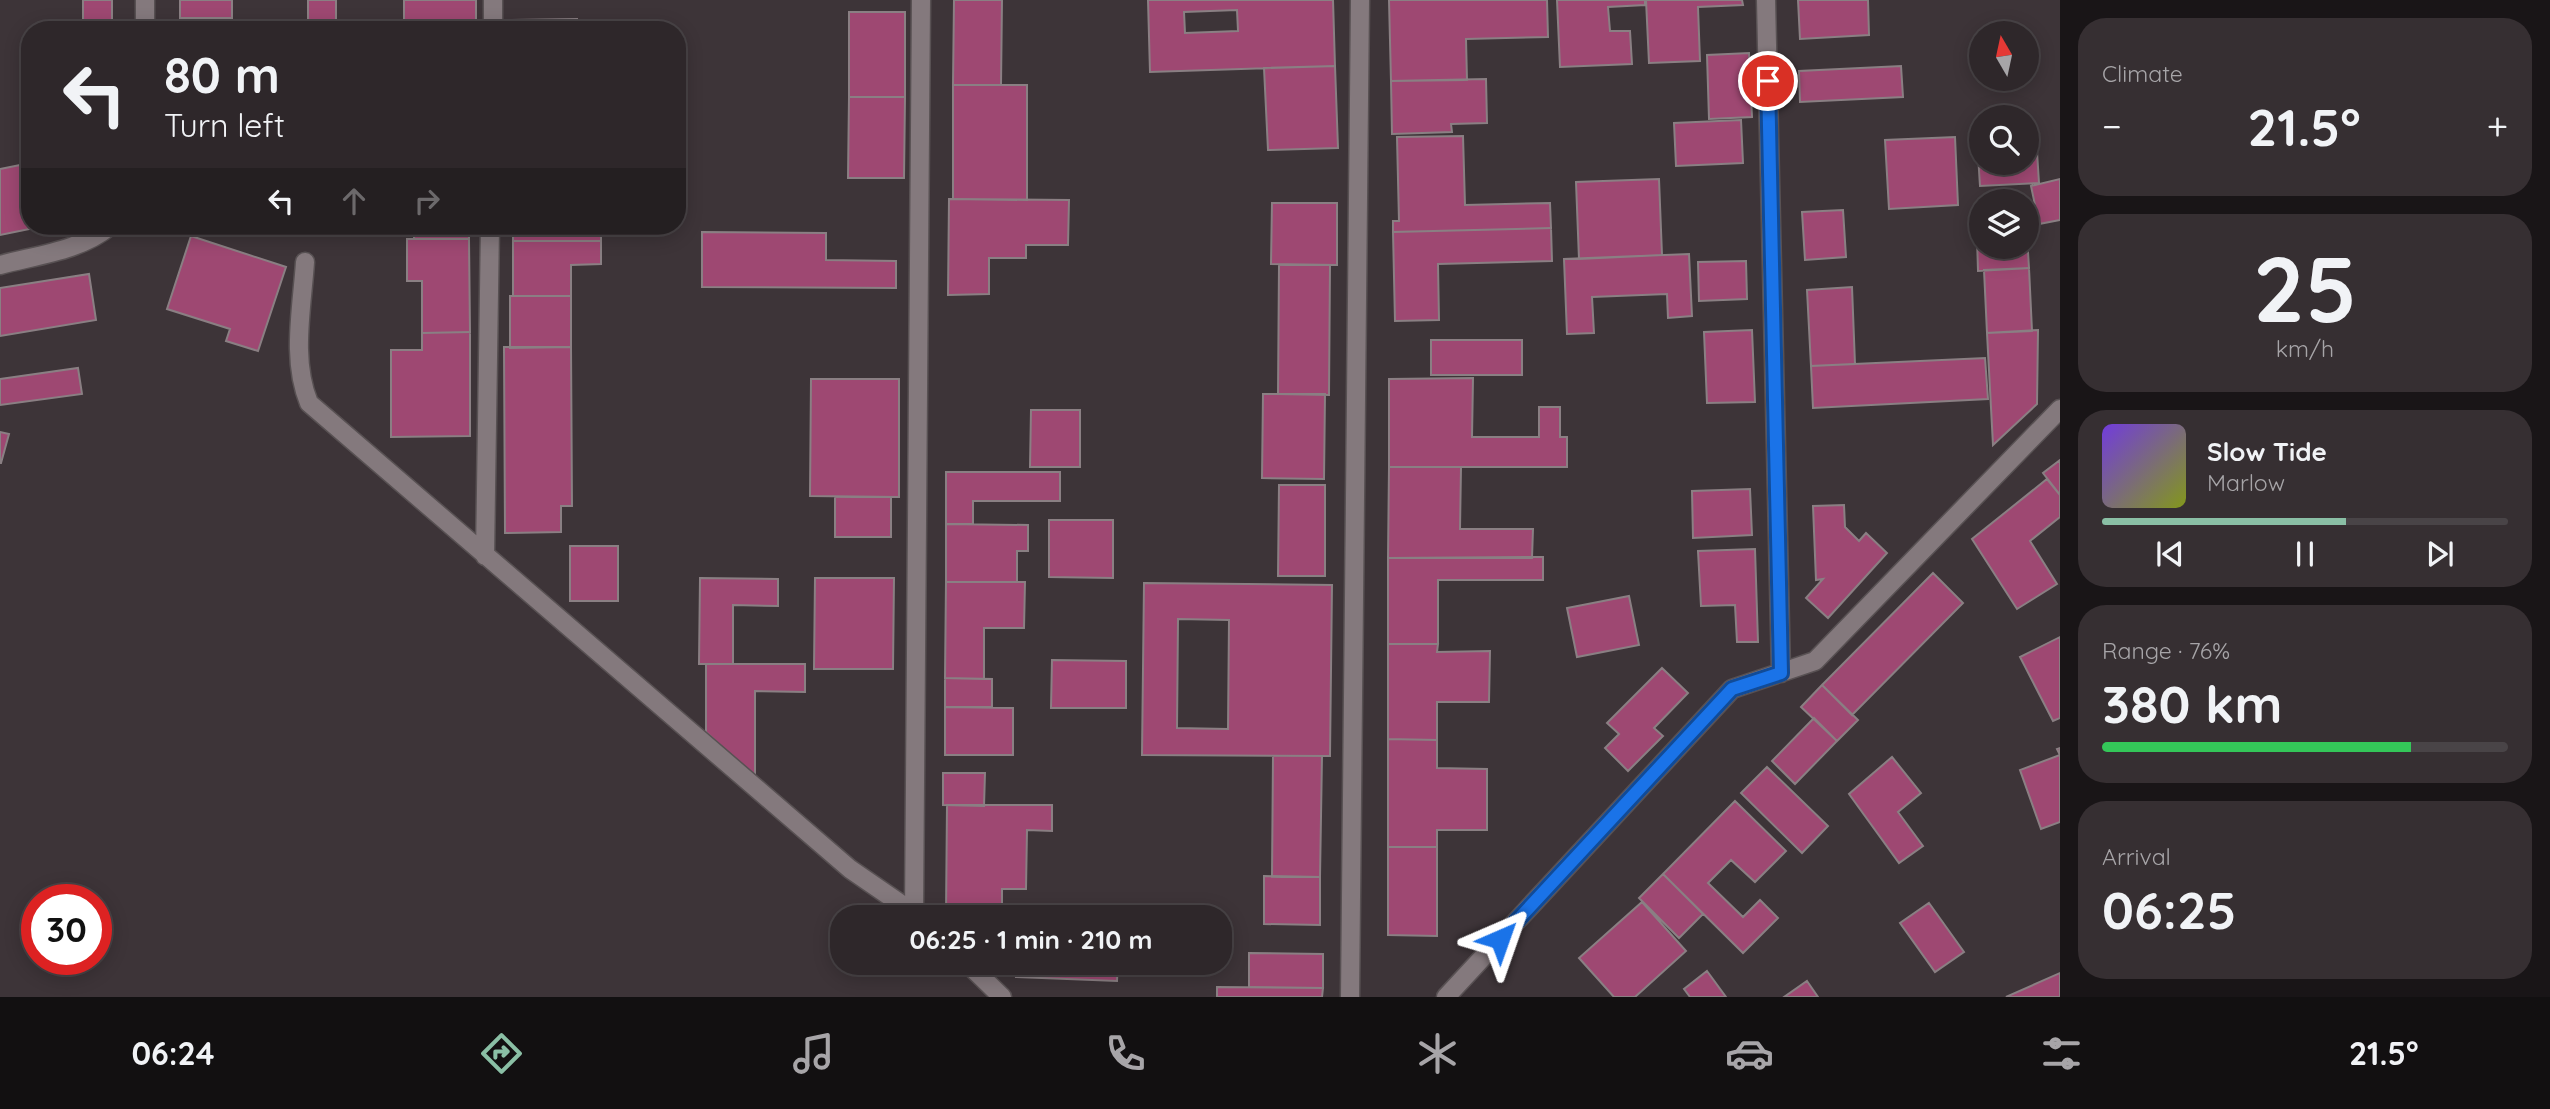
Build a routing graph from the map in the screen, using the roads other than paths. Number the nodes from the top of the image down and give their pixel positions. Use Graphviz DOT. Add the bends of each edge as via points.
graph roads {
  1 [pos="145,0"];
  2 [pos="493,0"];
  3 [pos="921,0"];
  4 [pos="1360,0"];
  5 [pos="1766,0"];
  6 [pos="145,21"];
  7 [pos="493,21"];
  8 [pos="99,235"];
  9 [pos="490,235"];
  10 [pos="304,262"];
  11 [pos="0,265"];
  12 [pos="2060,409"];
  13 [pos="485,556"];
  14 [pos="1781,673"];
  15 [pos="902,905"];
  16 [pos="917,905"];
  17 [pos="979,975"];
  18 [pos="1002,997"];
  19 [pos="1350,997"];
  20 [pos="1446,997"];
  1 -- 6 [label="street"];
  2 -- 7 [label="street"];
  3 -- 16 [label="street"];
  4 -- 19 [label="street"];
  5 -- 14 [label="street"];
  8 -- 11 [label="street"];
  9 -- 13 [label="street"];
  10 -- 13 [label="street" via="299,358 300,383 309,403"];
  12 -- 14 [label="street" via="1815,662"];
  13 -- 15 [label="street" via="850,869"];
  14 -- 20 [label="street" via="1732,689"];
  17 -- 18 [label="street"];
}
